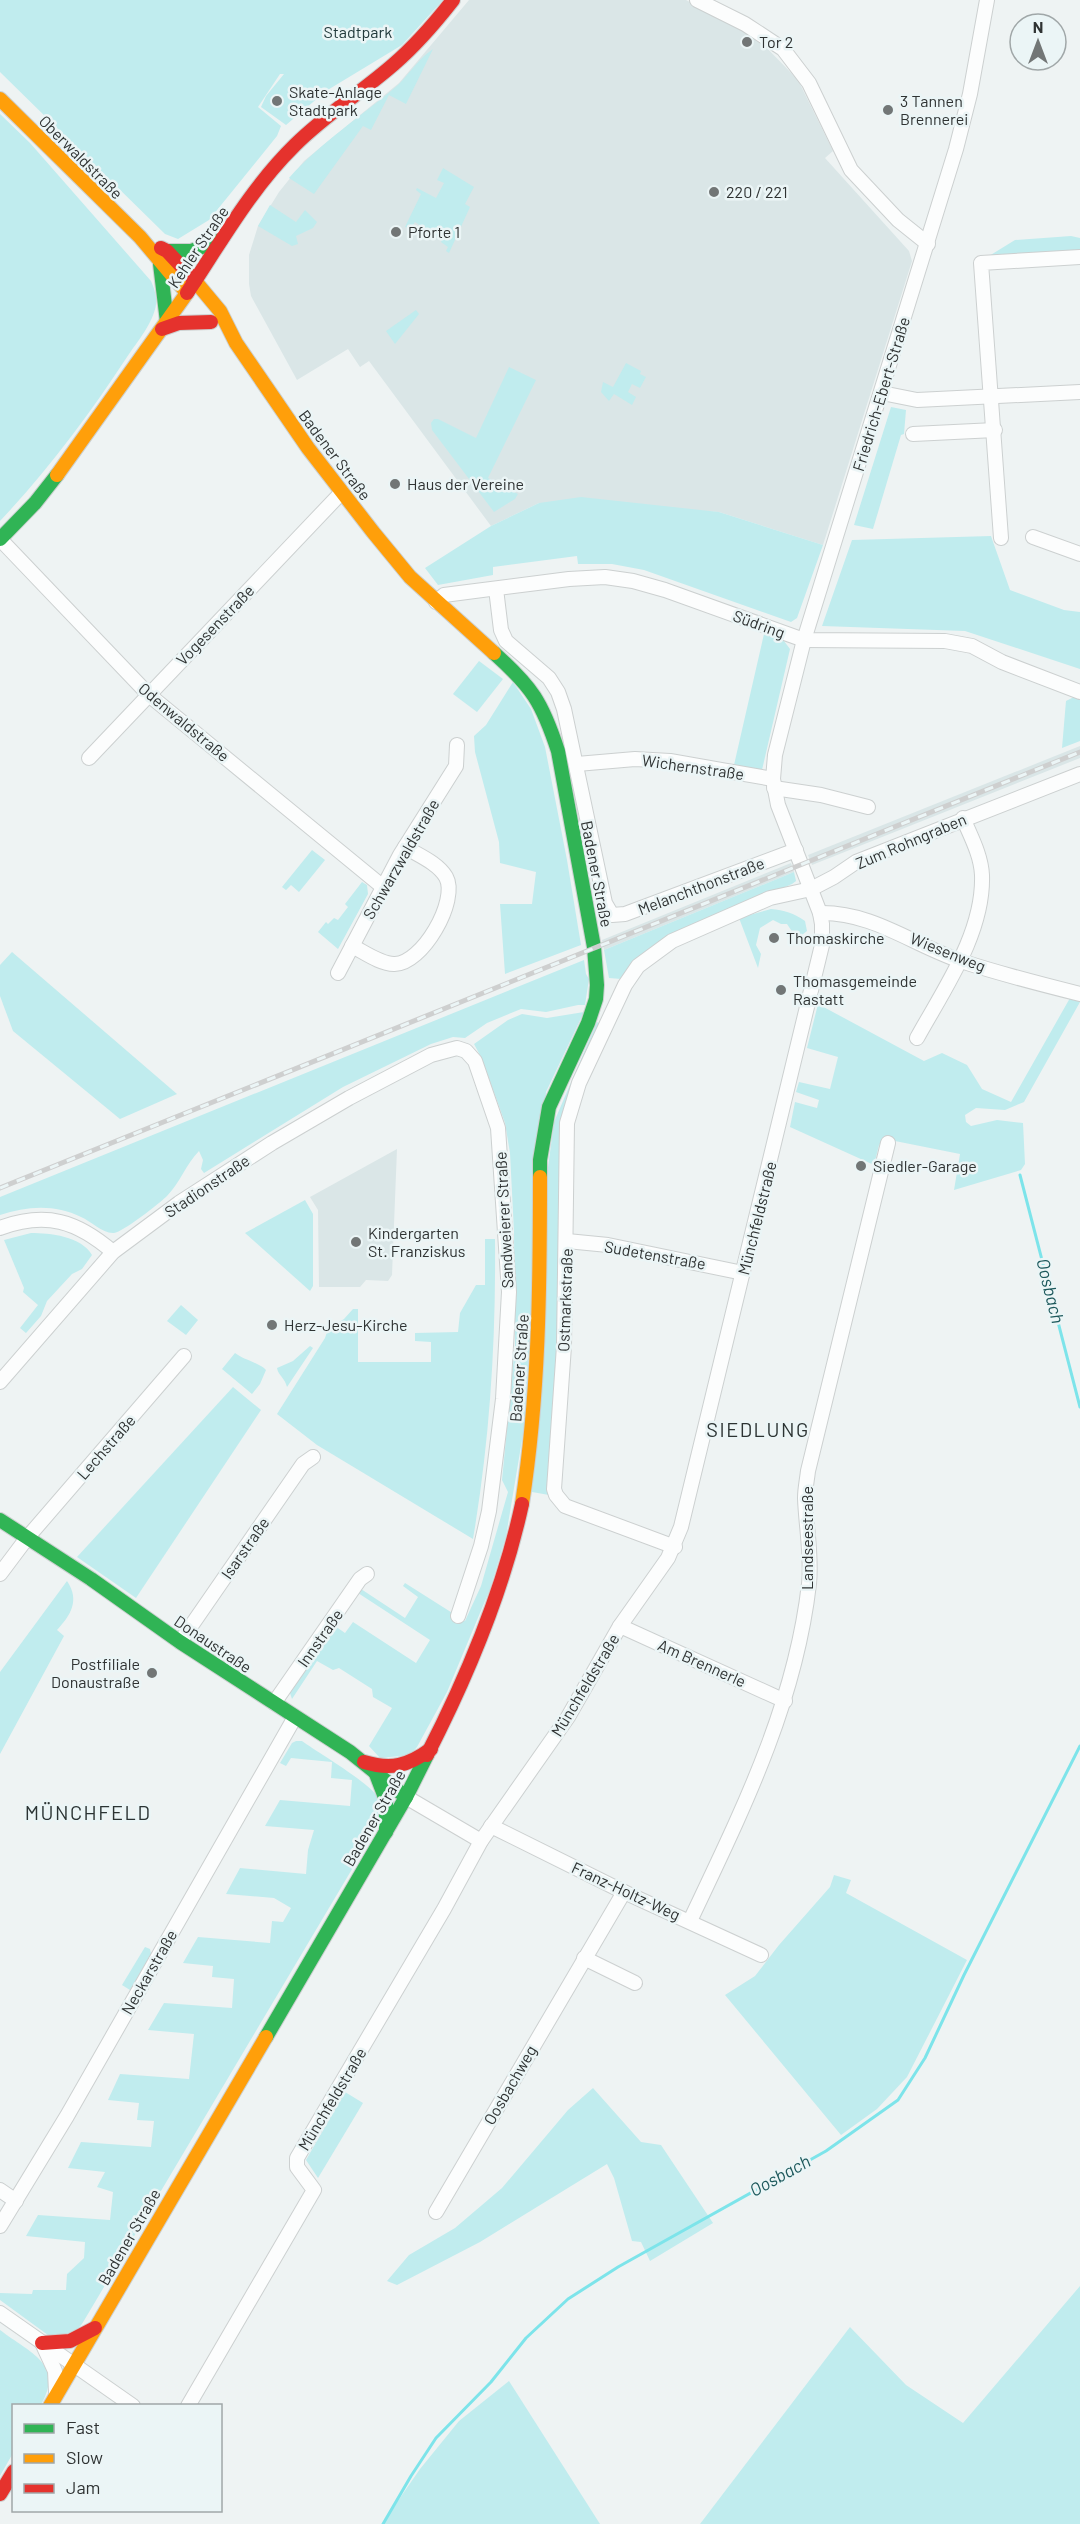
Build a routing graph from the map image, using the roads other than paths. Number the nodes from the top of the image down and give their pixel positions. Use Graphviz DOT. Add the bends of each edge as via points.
graph roads {
  1 [pos="453,0"];
  2 [pos="697,0"];
  3 [pos="987,0"];
  4 [pos="0,99"];
  5 [pos="221,240"];
  6 [pos="928,244"];
  7 [pos="213,254"];
  8 [pos="164,257"];
  9 [pos="1080,257"];
  10 [pos="195,281"];
  11 [pos="187,293"];
  12 [pos="216,316"];
  13 [pos="164,326"];
  14 [pos="1080,392"];
  15 [pos="882,393"];
  16 [pos="991,396"];
  17 [pos="994,430"];
  18 [pos="913,434"];
  19 [pos="342,492"];
  20 [pos="1032,537"];
  21 [pos="1001,538"];
  22 [pos="0,539"];
  23 [pos="1080,554"];
  24 [pos="496,589"];
  25 [pos="436,603"];
  26 [pos="804,640"];
  27 [pos="1080,693"];
  28 [pos="149,695"];
  29 [pos="457,745"];
  30 [pos="89,758"];
  31 [pos="577,764"];
  32 [pos="1080,774"];
  33 [pos="774,783"];
  34 [pos="868,807"];
  35 [pos="963,818"];
  36 [pos="405,847"];
  37 [pos="795,850"];
  38 [pos="383,887"];
  39 [pos="811,889"];
  40 [pos="820,914"];
  41 [pos="352,946"];
  42 [pos="959,960"];
  43 [pos="338,973"];
  44 [pos="625,985"];
  45 [pos="1079,991"];
  46 [pos="917,1038"];
  47 [pos="457,1048"];
  48 [pos="888,1143"];
  49 [pos="0,1228"];
  50 [pos="567,1241"];
  51 [pos="113,1252"];
  52 [pos="743,1273"];
  53 [pos="184,1356"];
  54 [pos="0,1382"];
  55 [pos="313,1457"];
  56 [pos="0,1520"];
  57 [pos="27,1538"];
  58 [pos="675,1546"];
  59 [pos="0,1574"];
  60 [pos="367,1574"];
  61 [pos="458,1616"];
  62 [pos="620,1626"];
  63 [pos="180,1642"];
  64 [pos="784,1701"];
  65 [pos="274,1703"];
  66 [pos="295,1717"];
  67 [pos="431,1748"];
  68 [pos="364,1762"];
  69 [pos="375,1772"];
  70 [pos="406,1797"];
  71 [pos="491,1826"];
  72 [pos="386,1832"];
  73 [pos="481,1841"];
  74 [pos="624,1892"];
  75 [pos="690,1921"];
  76 [pos="761,1955"];
  77 [pos="584,1958"];
  78 [pos="634,1983"];
  79 [pos="0,2190"];
  80 [pos="16,2201"];
  81 [pos="436,2212"];
  82 [pos="0,2226"];
  83 [pos="0,2313"];
  84 [pos="95,2328"];
  85 [pos="42,2343"];
  86 [pos="73,2364"];
  87 [pos="53,2400"];
  88 [pos="130,2404"];
  89 [pos="189,2404"];
  90 [pos="12,2474"];
  91 [pos="0,2494"];
  1 -- 5 [label="main road, Kehler Straße" via="400,58 292,147"];
  2 -- 6 [label="street" via="783,49 809,83 851,170 898,220"];
  3 -- 6 [label="street, Friedrich-Ebert-Straße" via="970,94"];
  4 -- 8 [label="main road, Oberwaldstraße"];
  5 -- 7 [label="main road, Kehler Straße"];
  5 -- 8 [label="main road"];
  6 -- 15 [label="street, Friedrich-Ebert-Straße"];
  7 -- 10 [label="main road, Kehler Straße"];
  7 -- 12 [label="main road"];
  8 -- 10 [label="main road, Oberwaldstraße"];
  8 -- 11 [label="main road, Oberwaldstraße"];
  8 -- 13 [label="main road"];
  9 -- 16 [label="street" via="981,263"];
  10 -- 11 [label="main road, Kehler Straße"];
  10 -- 12 [label="main road, Badener Straße"];
  11 -- 12 [label="main road, Badener Straße"];
  11 -- 13 [label="main road, Kehler Straße"];
  12 -- 13 [label="main road"];
  12 -- 19 [label="main road, Badener Straße"];
  13 -- 22 [label="main road, Kehler Straße" via="72,456"];
  14 -- 16 [label="street"];
  15 -- 16 [label="street" via="917,400"];
  15 -- 26 [label="street, Friedrich-Ebert-Straße"];
  16 -- 17 [label="street"];
  17 -- 18 [label="street"];
  17 -- 21 [label="street"];
  19 -- 25 [label="main road, Badener Straße"];
  19 -- 28 [label="street, Vogesenstraße"];
  20 -- 23 [label="street"];
  22 -- 28 [label="street, Odenwaldstraße"];
  24 -- 25 [label="street, Südring" via="444,595"];
  24 -- 26 [label="street, Südring" via="569,579 605,577 633,581"];
  24 -- 31 [label="street" via="506,640 549,678 558,692"];
  25 -- 67 [label="main road, Badener Straße" via="514,671 534,693 548,720 558,752 594,946 597,985 588,1023 555,1091 543,1132 536,1384 518,1519 479,1647"];
  26 -- 27 [label="street, Südring" via="945,641 972,646"];
  26 -- 33 [label="street, Friedrich-Ebert-Straße" via="776,755"];
  28 -- 30 [label="street, Vogesenstraße"];
  28 -- 38 [label="street, Odenwaldstraße"];
  29 -- 36 [label="street, Schwarzwaldstraße" via="456,766"];
  31 -- 33 [label="street, Wichernstraße" via="635,759 670,761"];
  31 -- 37 [label="street, Melanchthonstraße" via="612,915 626,914"];
  32 -- 35 [label="street, Zum Rohngraben"];
  33 -- 34 [label="street"];
  33 -- 37 [label="street, Friedrich-Ebert-Straße"];
  35 -- 39 [label="street, Zum Rohngraben" via="856,862"];
  35 -- 42 [label="street" via="979,855 982,874 981,903"];
  36 -- 38 [label="street, Schwarzwaldstraße"];
  36 -- 41 [label="street" via="447,878 447,898 438,924 419,951 404,963 384,962"];
  37 -- 39 [label="street, Friedrich-Ebert-Straße"];
  38 -- 41 [label="street, Schwarzwaldstraße"];
  39 -- 40 [label="street, Münchfeldstraße"];
  39 -- 44 [label="street, Zum Rohngraben" via="770,898 672,941 638,966"];
  40 -- 42 [label="street, Wiesenweg" via="847,914 888,927"];
  40 -- 52 [label="street, Münchfeldstraße" via="819,957"];
  41 -- 43 [label="street, Schwarzwaldstraße"];
  42 -- 45 [label="street, Wiesenweg"];
  42 -- 46 [label="street"];
  44 -- 50 [label="street, Ostmarkstraße" via="579,1083 567,1123"];
  47 -- 51 [label="street, Stadionstraße" via="431,1055 310,1120 179,1203"];
  47 -- 61 [label="street, Sandweierer Straße" via="475,1061 498,1128 509,1292 503,1399 489,1511"];
  48 -- 64 [label="street, Landseestraße" via="808,1471 805,1498 809,1583"];
  49 -- 51 [label="street" via="16,1222 56,1220 77,1226"];
  50 -- 52 [label="street, Sudetenstraße" via="629,1249"];
  50 -- 58 [label="street, Ostmarkstraße" via="556,1495 565,1506"];
  51 -- 54 [label="street, Stadionstraße"];
  52 -- 58 [label="street, Münchfeldstraße"];
  53 -- 57 [label="street, Lechstraße"];
  55 -- 63 [label="street, Isarstraße" via="303,1464"];
  56 -- 57 [label="main road, Donaustraße"];
  57 -- 59 [label="street, Lechstraße"];
  57 -- 63 [label="main road, Donaustraße"];
  58 -- 62 [label="street, Münchfeldstraße"];
  60 -- 65 [label="street, Innstraße"];
  62 -- 64 [label="street, Am Brennerle"];
  62 -- 71 [label="street, Münchfeldstraße" via="568,1717"];
  63 -- 65 [label="main road, Donaustraße"];
  64 -- 75 [label="street, Landseestraße" via="756,1780"];
  65 -- 66 [label="main road, Donaustraße"];
  66 -- 68 [label="main road, Donaustraße"];
  66 -- 80 [label="street, Neckarstraße"];
  67 -- 68 [label="main road" via="401,1767 384,1769"];
  67 -- 70 [label="main road, Badener Straße"];
  68 -- 69 [label="main road, Donaustraße"];
  69 -- 70 [label="main road, Donaustraße"];
  69 -- 72 [label="main road" via="386,1800"];
  70 -- 72 [label="main road, Badener Straße"];
  70 -- 73 [label="street"];
  71 -- 73 [label="street, Münchfeldstraße"];
  71 -- 74 [label="street, Franz-Holtz-Weg"];
  72 -- 84 [label="main road, Badener Straße"];
  73 -- 89 [label="street, Münchfeldstraße" via="297,2158 297,2167 314,2190"];
  74 -- 75 [label="street, Franz-Holtz-Weg"];
  74 -- 77 [label="street, Oosbachweg"];
  75 -- 76 [label="street, Franz-Holtz-Weg"];
  77 -- 78 [label="street"];
  77 -- 81 [label="street, Oosbachweg"];
  79 -- 80 [label="street"];
  80 -- 82 [label="street, Neckarstraße"];
  83 -- 85 [label="street"];
  84 -- 85 [label="main road" via="71,2342"];
  84 -- 86 [label="main road, Badener Straße"];
  85 -- 86 [label="street"];
  85 -- 87 [label="street" via="55,2370"];
  86 -- 87 [label="main road, Badener Straße"];
  86 -- 88 [label="street"];
  90 -- 91 [label="main road"];
}
